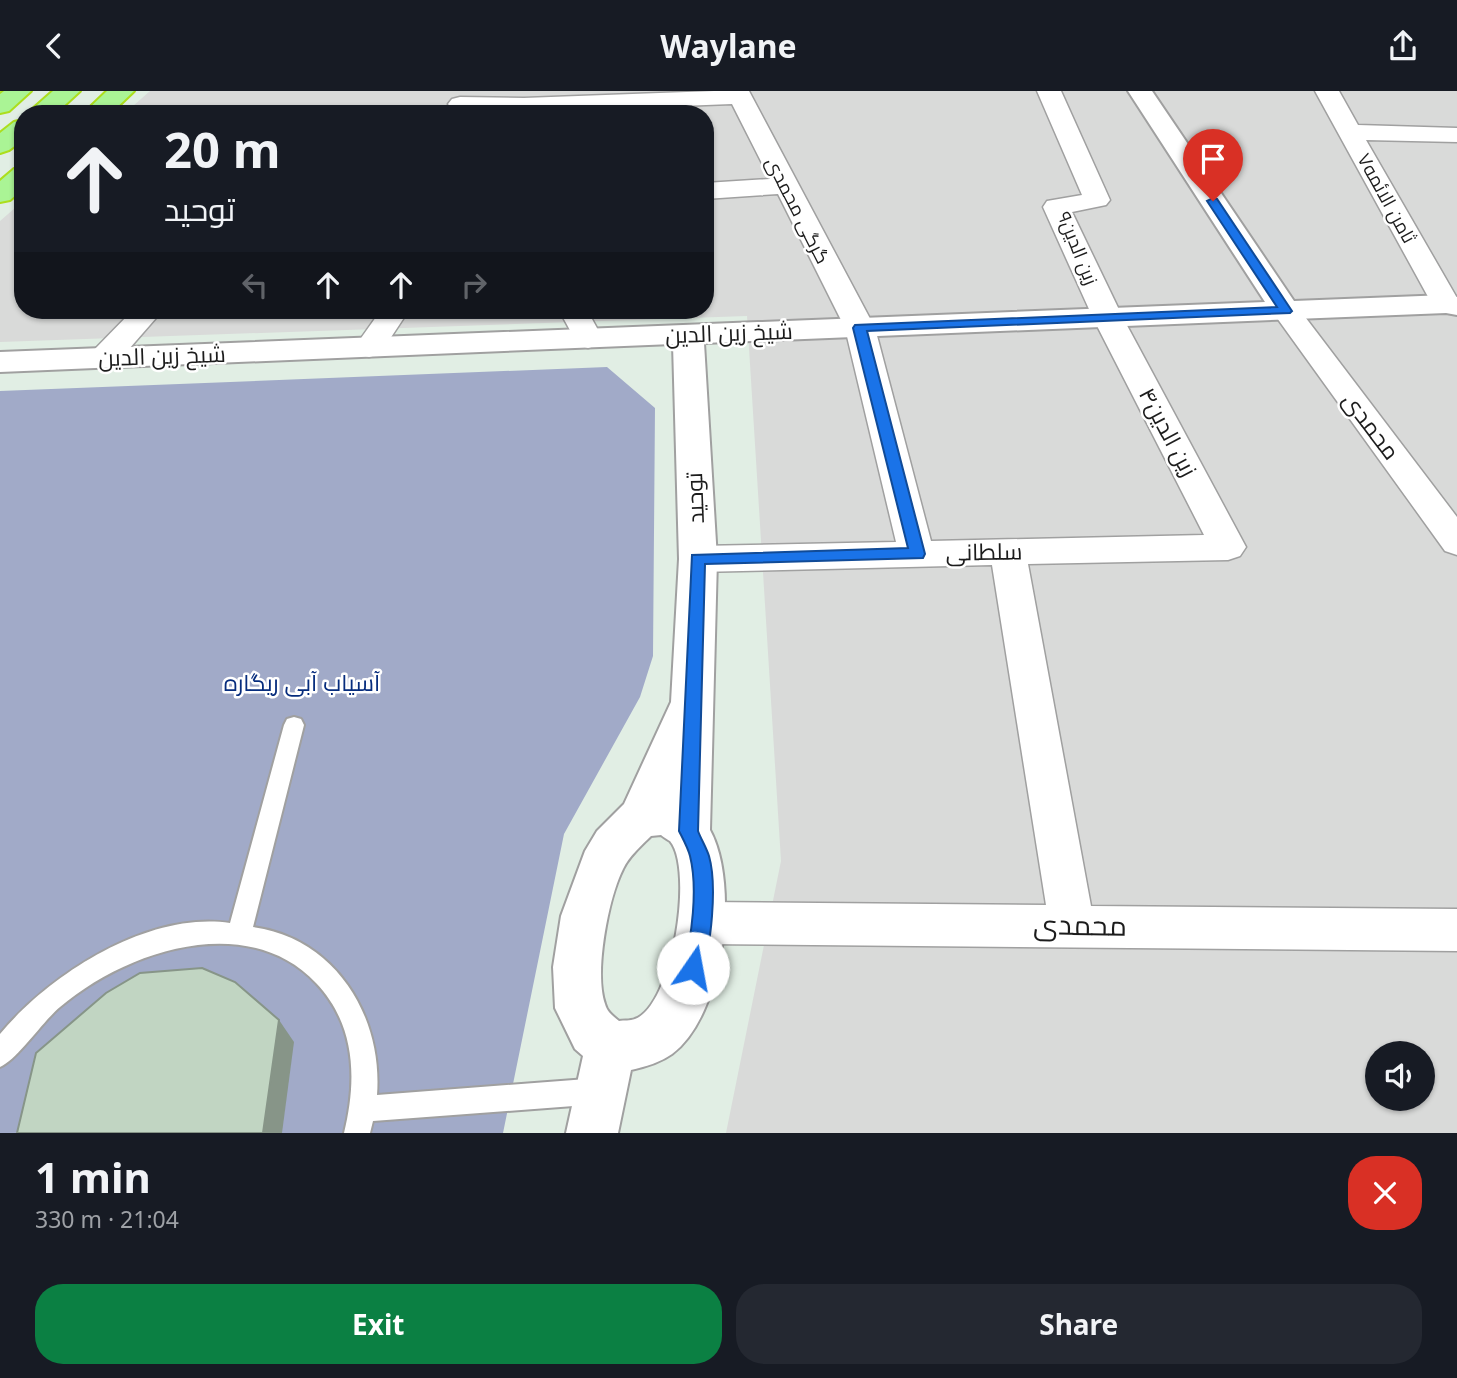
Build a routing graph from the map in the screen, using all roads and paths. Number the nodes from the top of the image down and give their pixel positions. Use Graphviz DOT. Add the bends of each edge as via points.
graph roads {
  1 [pos="19,91"];
  2 [pos="68,91"];
  3 [pos="122,91"];
  4 [pos="1049,91"];
  5 [pos="1140,91"];
  6 [pos="1327,91"];
  7 [pos="738,94"];
  8 [pos="530,98"];
  9 [pos="460,103"];
  10 [pos="50,105"];
  11 [pos="110,105"];
  12 [pos="0,106"];
  13 [pos="1350,132"];
  14 [pos="14,134"];
  15 [pos="1457,135"];
  16 [pos="0,145"];
  17 [pos="14,182"];
  18 [pos="786,185"];
  19 [pos="714,190"];
  20 [pos="0,194"];
  21 [pos="1452,305"];
  22 [pos="1286,311"];
  23 [pos="1108,318"];
  24 [pos="141,319"];
  25 [pos="389,319"];
  26 [pos="578,319"];
  27 [pos="860,328"];
  28 [pos="688,335"];
  29 [pos="588,339"];
  30 [pos="369,348"];
  31 [pos="104,358"];
  32 [pos="0,362"];
  33 [pos="1457,542"];
  34 [pos="1228,547"];
  35 [pos="1008,552"];
  36 [pos="917,554"];
  37 [pos="698,559"];
  38 [pos="691,702"];
  39 [pos="294,725"];
  40 [pos="640,817"];
  41 [pos="688,831"];
  42 [pos="702,923"];
  43 [pos="1072,925"];
  44 [pos="1457,930"];
  45 [pos="239,934"];
  46 [pos="0,1054"];
  47 [pos="602,1090"];
  48 [pos="361,1121"];
  1 -- 12 [label="highway"];
  2 -- 10 [label="highway"];
  3 -- 11 [label="highway"];
  4 -- 23 [label="street, زین الدین۹" via="1097,200 1056,207"];
  5 -- 22 [label="street"];
  6 -- 13 [label="street, ثامن الا‌ئمه۷"];
  7 -- 8 [label="street"];
  7 -- 18 [label="street, گرگی محمدی"];
  8 -- 9 [label="street"];
  13 -- 15 [label="street"];
  13 -- 21 [label="street, ثامن الا‌ئمه۷"];
  14 -- 16 [label="highway"];
  17 -- 20 [label="highway"];
  18 -- 19 [label="street"];
  18 -- 27 [label="street, گرگی محمدی"];
  21 -- 22 [label="street, شیخ زین الدین"];
  22 -- 23 [label="street, شیخ زین الدین"];
  22 -- 33 [label="street, محمدی"];
  23 -- 27 [label="street, شیخ زین الدین"];
  23 -- 34 [label="street, زین الدین۴"];
  24 -- 31 [label="street"];
  25 -- 30 [label="street"];
  26 -- 29 [label="street"];
  27 -- 28 [label="street, شیخ زین الدین"];
  27 -- 36 [label="street, گرگی محمدی"];
  28 -- 29 [label="street, شیخ زین الدین"];
  28 -- 37 [label="street, توحید"];
  29 -- 30 [label="street, شیخ زین الدین"];
  30 -- 31 [label="street, شیخ زین الدین"];
  31 -- 32 [label="street, شیخ زین الدین"];
  34 -- 35 [label="street, سلطانی"];
  35 -- 36 [label="street, سلطانی"];
  35 -- 43 [label="street"];
  36 -- 37 [label="street, سلطانی"];
  37 -- 38 [label="street, توحید"];
  38 -- 40 [label="street, توحید"];
  38 -- 41 [label="street, توحید"];
  39 -- 45 [label="lane"];
  40 -- 41 [label="street" via="654,813 674,817"];
  40 -- 47 [label="street" via="601,865 584,916 577,967 580,1008 593,1032"];
  41 -- 42 [label="street" via="700,857"];
  42 -- 43 [label="street, محمدی"];
  42 -- 47 [label="street" via="698,952 676,1011"];
  43 -- 44 [label="street, محمدی"];
  45 -- 46 [label="lane" via="194,934 147,944 100,965 55,995"];
  45 -- 48 [label="lane" via="278,943 312,961 338,988 356,1022 365,1063"];
  47 -- 48 [label="lane"];
}
